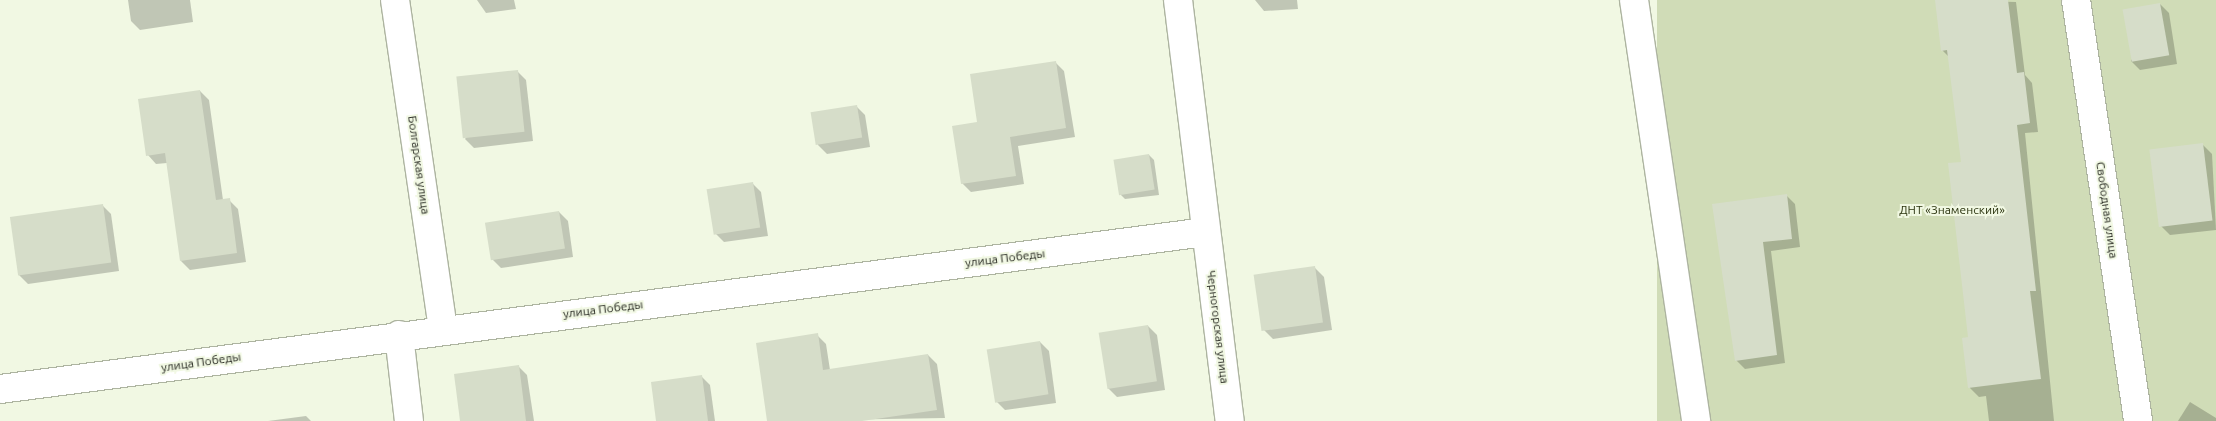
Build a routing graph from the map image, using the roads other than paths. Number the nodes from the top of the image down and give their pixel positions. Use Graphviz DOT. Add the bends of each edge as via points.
graph roads {
  1 [pos="395,0"];
  2 [pos="1178,0"];
  3 [pos="1634,0"];
  4 [pos="2076,0"];
  5 [pos="1206,232"];
  6 [pos="443,330"];
  7 [pos="399,335"];
  8 [pos="0,389"];
  9 [pos="409,421"];
  10 [pos="1230,421"];
  11 [pos="1696,421"];
  12 [pos="2138,421"];
  1 -- 6 [label="street, Болгарская улица"];
  2 -- 5 [label="street, Черногорская улица"];
  3 -- 11 [label="street"];
  4 -- 12 [label="street, Свободная улица"];
  5 -- 6 [label="street, улица Победы"];
  5 -- 10 [label="street, Черногорская улица"];
  6 -- 7 [label="street, улица Победы"];
  7 -- 8 [label="street, улица Победы"];
  7 -- 9 [label="street"];
}
